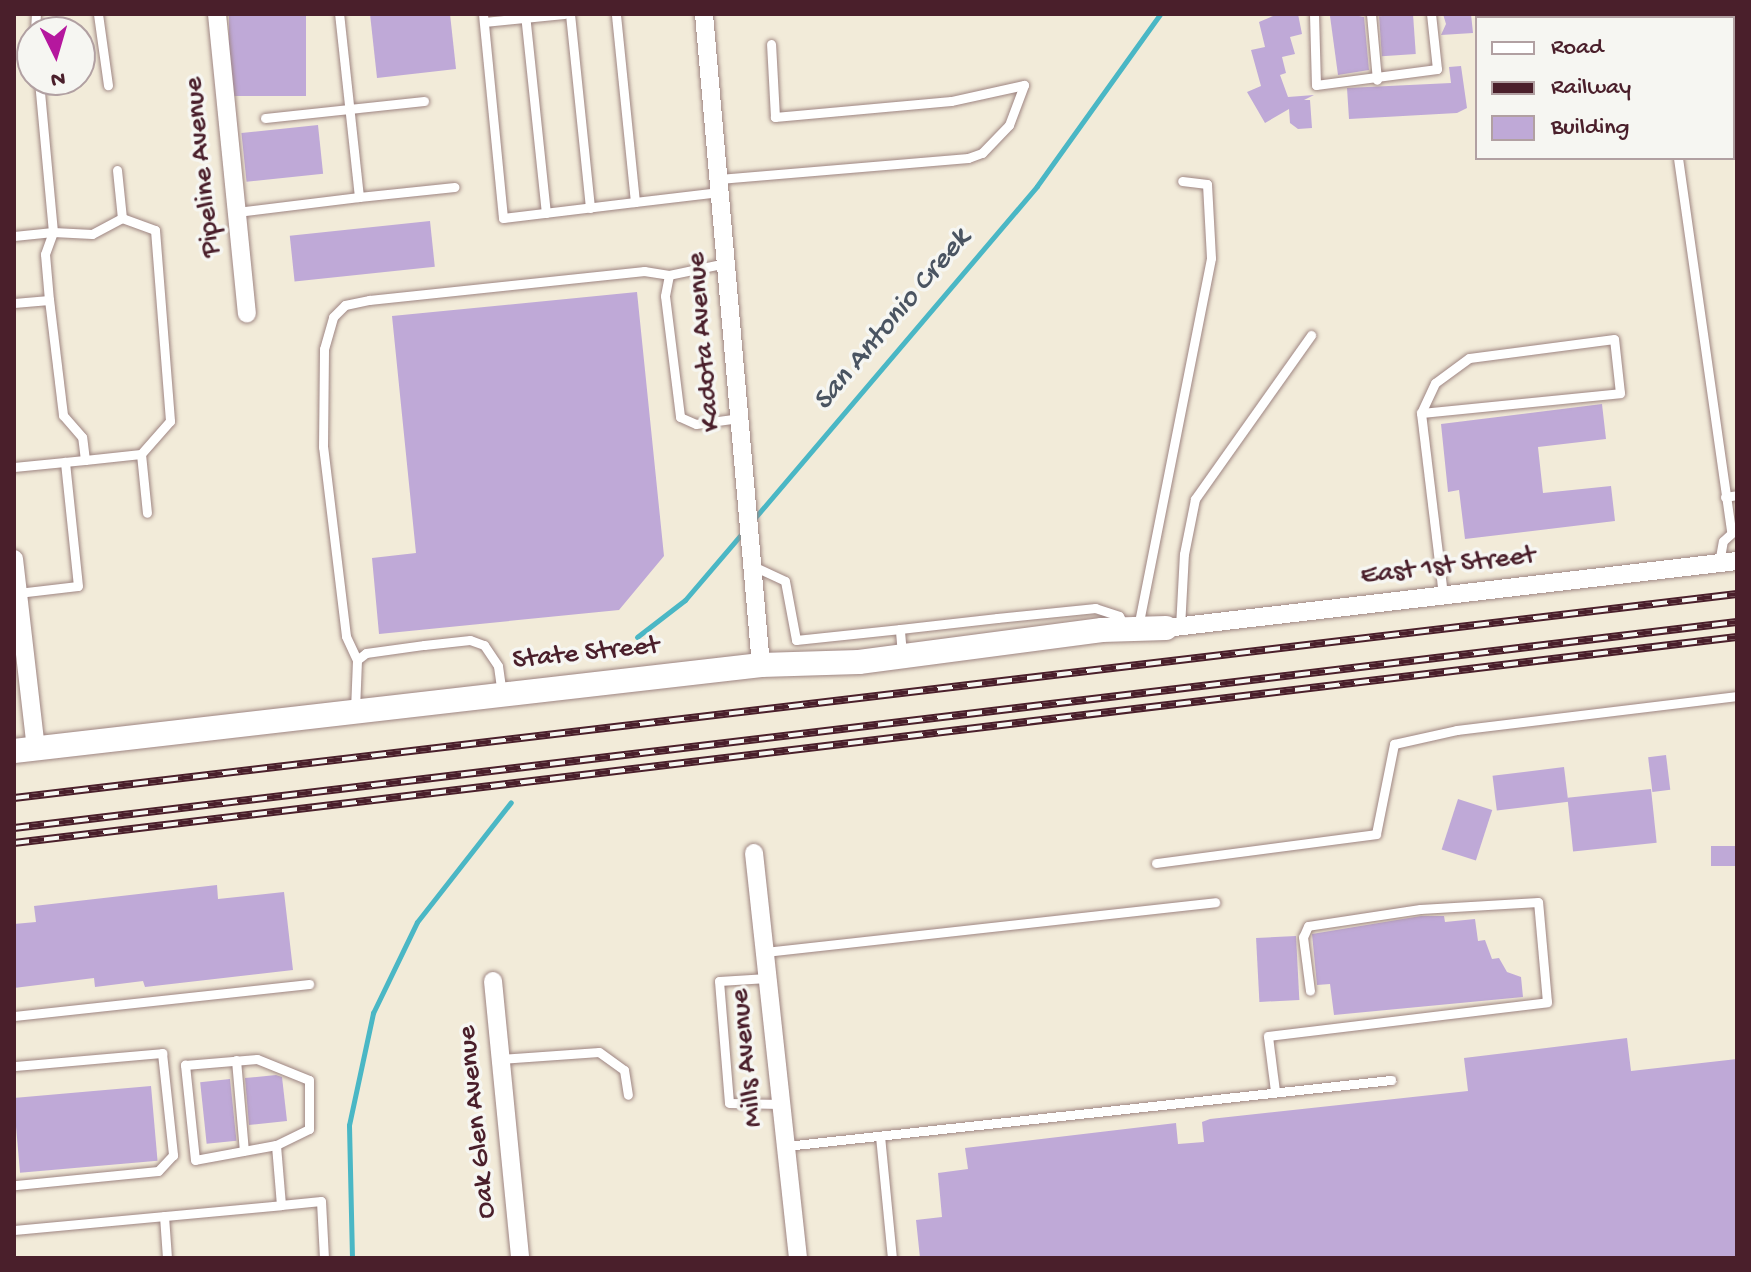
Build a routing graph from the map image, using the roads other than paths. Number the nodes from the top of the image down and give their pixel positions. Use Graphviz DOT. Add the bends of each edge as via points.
graph roads {
  1 [pos="98,14"];
  2 [pos="217,14"];
  3 [pos="339,14"];
  4 [pos="564,14"];
  5 [pos="570,14"];
  6 [pos="616,14"];
  7 [pos="704,14"];
  8 [pos="1314,14"];
  9 [pos="1371,14"];
  10 [pos="1431,14"];
  11 [pos="525,16"];
  12 [pos="483,18"];
  13 [pos="771,44"];
  14 [pos="1377,80"];
  15 [pos="108,85"];
  16 [pos="40,96"];
  17 [pos="424,101"];
  18 [pos="349,109"];
  19 [pos="265,118"];
  20 [pos="1678,160"];
  21 [pos="117,170"];
  22 [pos="1182,181"];
  23 [pos="719,186"];
  24 [pos="454,187"];
  25 [pos="359,197"];
  26 [pos="635,202"];
  27 [pos="590,208"];
  28 [pos="237,212"];
  29 [pos="546,213"];
  30 [pos="122,218"];
  31 [pos="53,232"];
  32 [pos="14,236"];
  33 [pos="726,263"];
  34 [pos="669,275"];
  35 [pos="49,300"];
  36 [pos="14,303"];
  37 [pos="247,314"];
  38 [pos="1311,335"];
  39 [pos="1421,413"];
  40 [pos="739,418"];
  41 [pos="141,454"];
  42 [pos="85,460"];
  43 [pos="65,462"];
  44 [pos="14,467"];
  45 [pos="1737,495"];
  46 [pos="1725,497"];
  47 [pos="147,513"];
  48 [pos="1734,531"];
  49 [pos="14,559"];
  50 [pos="1728,562"];
  51 [pos="753,566"];
  52 [pos="18,593"];
  53 [pos="1443,596"];
  54 [pos="997,618"];
  55 [pos="1049,625"];
  56 [pos="1173,628"];
  57 [pos="900,629"];
  58 [pos="1132,629"];
  59 [pos="1000,643"];
  60 [pos="902,656"];
  61 [pos="357,660"];
  62 [pos="761,665"];
  63 [pos="502,694"];
  64 [pos="1737,696"];
  65 [pos="355,711"];
  66 [pos="25,750"];
  67 [pos="754,853"];
  68 [pos="1156,863"];
  69 [pos="1215,902"];
  70 [pos="765,952"];
  71 [pos="767,978"];
  72 [pos="493,981"];
  73 [pos="309,984"];
  74 [pos="1310,991"];
  75 [pos="14,1016"];
  76 [pos="500,1059"];
  77 [pos="236,1060"];
  78 [pos="14,1066"];
  79 [pos="1391,1080"];
  80 [pos="1275,1091"];
  81 [pos="628,1095"];
  82 [pos="781,1104"];
  83 [pos="880,1136"];
  84 [pos="276,1145"];
  85 [pos="786,1146"];
  86 [pos="244,1151"];
  87 [pos="14,1185"];
  88 [pos="281,1205"];
  89 [pos="164,1216"];
  90 [pos="14,1230"];
  91 [pos="167,1258"];
  92 [pos="324,1258"];
  93 [pos="520,1258"];
  94 [pos="798,1258"];
  95 [pos="892,1258"];
  1 -- 15 [label="lane"];
  2 -- 28 [label="street, Pipeline Avenue"];
  3 -- 18 [label="lane"];
  4 -- 11 [label="lane"];
  5 -- 27 [label="lane"];
  6 -- 26 [label="lane"];
  7 -- 23 [label="street, Kadota Avenue"];
  8 -- 14 [label="lane" via="1316,85"];
  9 -- 14 [label="lane"];
  10 -- 14 [label="lane" via="1437,69"];
  11 -- 12 [label="lane"];
  11 -- 29 [label="lane"];
  12 -- 29 [label="lane" via="503,218"];
  13 -- 23 [label="lane" via="775,117 951,101 1024,85 1009,125 982,153 968,158"];
  16 -- 31 [label="lane"];
  17 -- 18 [label="lane"];
  18 -- 19 [label="lane"];
  18 -- 25 [label="lane"];
  20 -- 46 [label="lane"];
  21 -- 30 [label="lane"];
  22 -- 58 [label="lane" via="1207,184 1211,258"];
  23 -- 26 [label="lane"];
  23 -- 33 [label="street, Kadota Avenue"];
  24 -- 25 [label="lane"];
  25 -- 28 [label="lane"];
  26 -- 27 [label="lane"];
  27 -- 29 [label="lane"];
  28 -- 37 [label="street, Pipeline Avenue"];
  30 -- 31 [label="lane" via="92,234"];
  30 -- 41 [label="lane" via="155,230 170,421"];
  31 -- 32 [label="lane"];
  31 -- 35 [label="lane" via="45,254"];
  33 -- 34 [label="lane"];
  33 -- 40 [label="street, Kadota Avenue"];
  34 -- 40 [label="lane" via="665,296 680,417 696,424"];
  34 -- 61 [label="lane" via="644,271 369,300 345,305 333,317 324,349 323,447 346,636"];
  35 -- 36 [label="lane"];
  35 -- 42 [label="lane" via="63,415 82,437"];
  38 -- 56 [label="lane" via="1195,499"];
  39 -- 39 [label="lane" via="1435,383 1469,358 1614,339 1620,393"];
  39 -- 53 [label="lane"];
  40 -- 51 [label="street, Kadota Avenue"];
  41 -- 42 [label="lane"];
  41 -- 47 [label="lane"];
  42 -- 43 [label="lane"];
  43 -- 44 [label="lane"];
  43 -- 52 [label="lane" via="78,586"];
  45 -- 46 [label="lane"];
  46 -- 48 [label="lane"];
  48 -- 50 [label="lane"];
  49 -- 52 [label="street"];
  50 -- 53 [label="street, East 1st Street"];
  51 -- 57 [label="lane" via="785,581 796,640"];
  51 -- 62 [label="street, Kadota Avenue"];
  52 -- 66 [label="street"];
  53 -- 56 [label="street, East 1st Street"];
  54 -- 55 [label="lane"];
  54 -- 57 [label="lane"];
  54 -- 59 [label="lane"];
  55 -- 58 [label="street, State Street"];
  55 -- 59 [label="street, State Street"];
  56 -- 58 [label="street, State Street"];
  57 -- 60 [label="lane"];
  59 -- 60 [label="street, State Street"];
  60 -- 62 [label="street, State Street"];
  61 -- 63 [label="lane" via="379,651 470,640 494,656"];
  61 -- 65 [label="lane"];
  62 -- 63 [label="street, State Street"];
  63 -- 65 [label="street, State Street"];
  64 -- 68 [label="lane" via="1457,730 1394,744 1376,834"];
  65 -- 66 [label="street, State Street"];
  67 -- 70 [label="street, Mills Avenue"];
  69 -- 70 [label="lane"];
  70 -- 71 [label="street, Mills Avenue"];
  71 -- 82 [label="street, Mills Avenue"];
  71 -- 82 [label="lane" via="719,981 729,1103"];
  72 -- 76 [label="street, Oak Glen Avenue"];
  73 -- 75 [label="lane"];
  74 -- 80 [label="lane" via="1303,937 1308,926 1420,909 1538,902 1547,1002 1268,1036"];
  76 -- 81 [label="lane" via="599,1052 624,1070"];
  76 -- 93 [label="street, Oak Glen Avenue"];
  77 -- 84 [label="lane" via="257,1059 309,1080 309,1129"];
  77 -- 86 [label="lane"];
  77 -- 86 [label="lane" via="185,1065 195,1160"];
  78 -- 87 [label="lane" via="162,1053 173,1155 158,1171"];
  79 -- 80 [label="lane"];
  80 -- 83 [label="lane"];
  82 -- 85 [label="street, Mills Avenue"];
  83 -- 85 [label="lane"];
  83 -- 95 [label="lane"];
  84 -- 86 [label="lane"];
  84 -- 88 [label="lane"];
  85 -- 94 [label="street, Mills Avenue"];
  88 -- 89 [label="lane"];
  88 -- 92 [label="lane" via="321,1201"];
  89 -- 90 [label="lane"];
  89 -- 91 [label="lane"];
}
